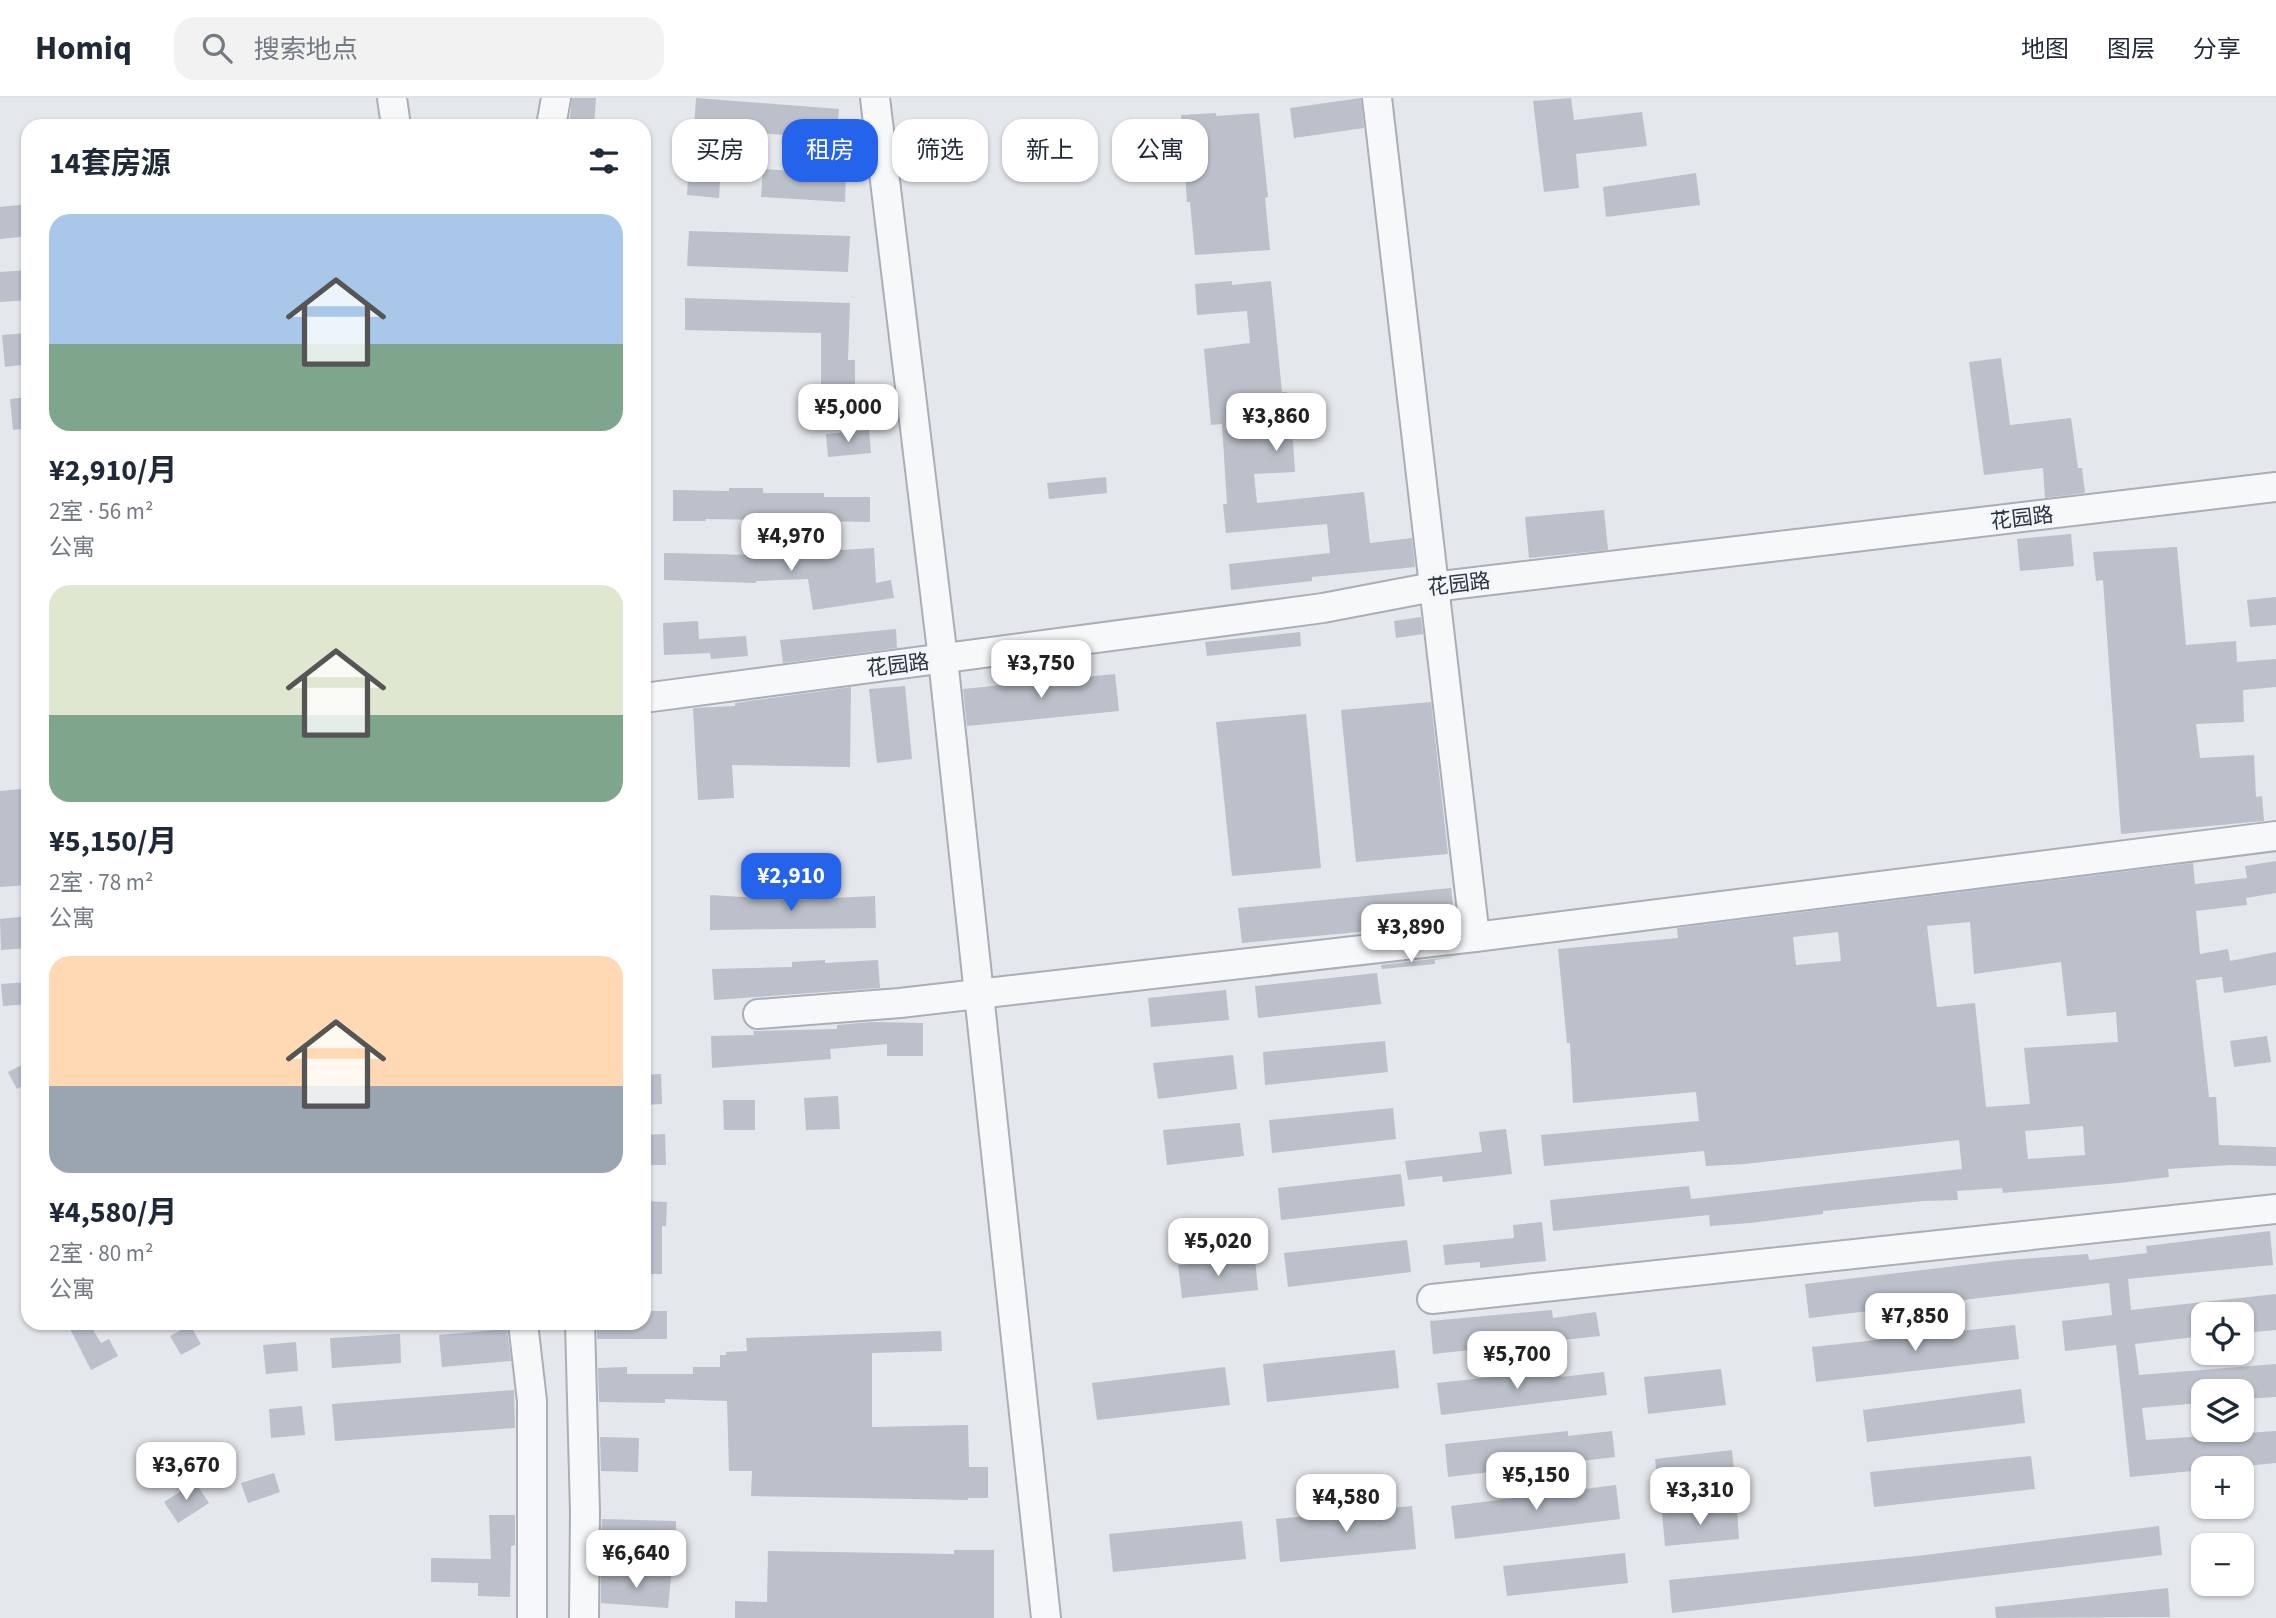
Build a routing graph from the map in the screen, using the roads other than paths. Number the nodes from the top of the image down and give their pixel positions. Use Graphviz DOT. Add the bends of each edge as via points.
graph roads {
  1 [pos="392,98"];
  2 [pos="556,98"];
  3 [pos="875,98"];
  4 [pos="1377,98"];
  5 [pos="395,119"];
  6 [pos="552,119"];
  7 [pos="2276,487"];
  8 [pos="1433,587"];
  9 [pos="943,659"];
  10 [pos="651,697"];
  11 [pos="2276,836"];
  12 [pos="1475,937"];
  13 [pos="979,994"];
  14 [pos="758,1014"];
  15 [pos="2276,1209"];
  16 [pos="1432,1300"];
  17 [pos="524,1330"];
  18 [pos="580,1330"];
  19 [pos="532,1618"];
  20 [pos="584,1618"];
  21 [pos="1046,1618"];
  1 -- 5 [label="street"];
  2 -- 6 [label="street"];
  3 -- 9 [label="street"];
  4 -- 8 [label="street"];
  7 -- 8 [label="street, 花园路"];
  8 -- 9 [label="street, 花园路" via="1323,608"];
  8 -- 12 [label="street"];
  9 -- 10 [label="street, 花园路"];
  9 -- 13 [label="street"];
  11 -- 12 [label="street"];
  12 -- 13 [label="street"];
  13 -- 14 [label="street"];
  13 -- 21 [label="street"];
  15 -- 16 [label="street"];
  17 -- 19 [label="street" via="532,1401"];
  18 -- 20 [label="street"];
}
